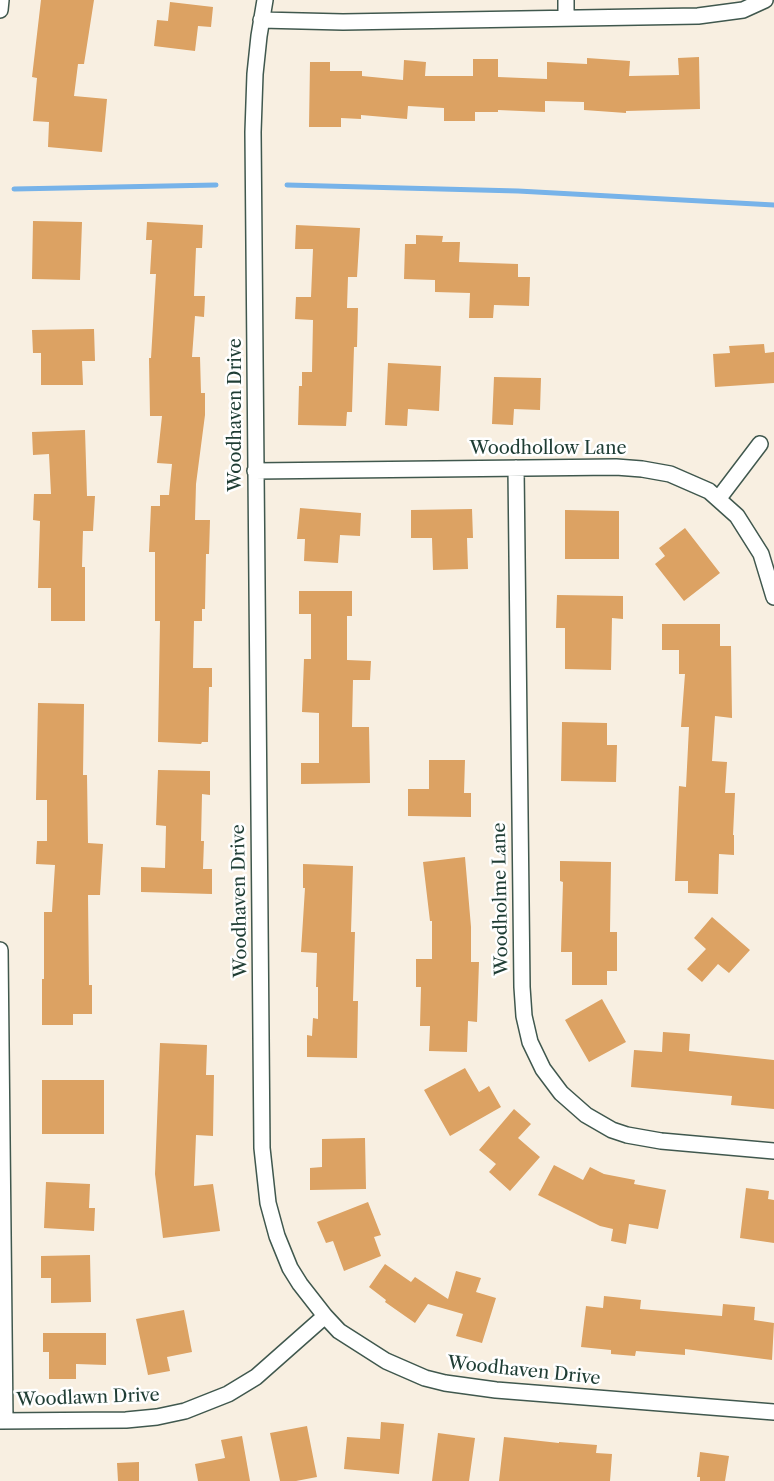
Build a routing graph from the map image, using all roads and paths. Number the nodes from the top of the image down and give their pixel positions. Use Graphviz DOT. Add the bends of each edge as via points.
graph roads {
  1 [pos="1,0"];
  2 [pos="265,0"];
  3 [pos="566,0"];
  4 [pos="765,0"];
  5 [pos="0,9"];
  6 [pos="566,18"];
  7 [pos="261,20"];
  8 [pos="760,444"];
  9 [pos="516,468"];
  10 [pos="255,471"];
  11 [pos="719,498"];
  12 [pos="774,597"];
  13 [pos="0,950"];
  14 [pos="774,1151"];
  15 [pos="325,1316"];
  16 [pos="774,1412"];
  17 [pos="3,1421"];
  1 -- 5 [label="street"];
  2 -- 7 [label="street, Woodhaven Drive"];
  3 -- 6 [label="street"];
  4 -- 6 [label="street" via="716,15"];
  6 -- 7 [label="street"];
  7 -- 10 [label="street, Woodhaven Drive" via="253,132"];
  8 -- 11 [label="street"];
  9 -- 10 [label="street, Woodhollow Lane"];
  9 -- 11 [label="street, Woodhollow Lane" via="642,469 684,479"];
  9 -- 14 [label="street, Woodholme Lane" via="522,987 530,1042 561,1093 612,1130 661,1141"];
  10 -- 15 [label="street, Woodhaven Drive" via="263,1168 268,1203 283,1251 300,1284"];
  11 -- 12 [label="street, Woodhollow Lane" via="757,546"];
  13 -- 17 [label="street"];
  15 -- 16 [label="street, Woodhaven Drive" via="377,1356 405,1371 445,1383"];
  15 -- 17 [label="street, Woodlawn Drive" via="256,1377 199,1407 142,1419"];
}
